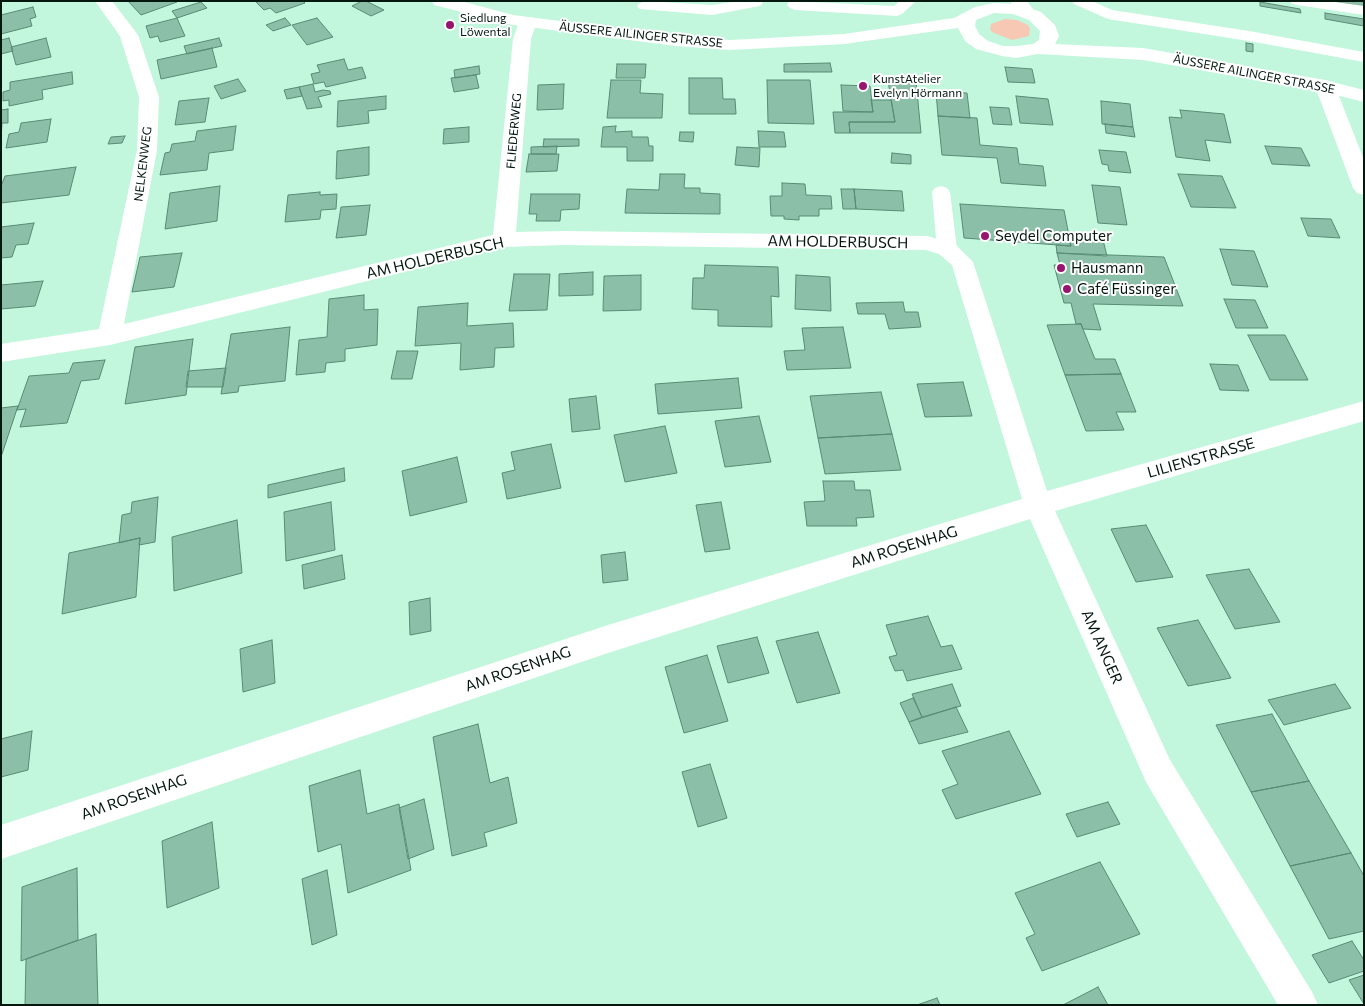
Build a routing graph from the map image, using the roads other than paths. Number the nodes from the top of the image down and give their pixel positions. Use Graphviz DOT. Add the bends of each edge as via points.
graph roads {
  1 [pos="103,1"];
  2 [pos="440,1"];
  3 [pos="909,1"];
  4 [pos="1080,1"];
  5 [pos="1297,1"];
  6 [pos="756,2"];
  7 [pos="788,4"];
  8 [pos="645,6"];
  9 [pos="1022,7"];
  10 [pos="979,10"];
  11 [pos="1364,11"];
  12 [pos="528,22"];
  13 [pos="1044,22"];
  14 [pos="844,39"];
  15 [pos="982,45"];
  16 [pos="1038,49"];
  17 [pos="1143,54"];
  18 [pos="1364,57"];
  19 [pos="1325,86"];
  20 [pos="1364,96"];
  21 [pos="1364,188"];
  22 [pos="941,192"];
  23 [pos="504,240"];
  24 [pos="954,256"];
  25 [pos="110,336"];
  26 [pos="1,353"];
  27 [pos="1364,411"];
  28 [pos="1038,505"];
  29 [pos="1,842"];
  30 [pos="1299,1005"];
  1 -- 25 [label="street, NELKENWEG" via="129,35 149,97 147,150"];
  2 -- 12 [label="street, ÄUSSERE AILINGER STRASSE"];
  3 -- 7 [label="lane" via="897,11"];
  4 -- 18 [label="lane" via="1108,14"];
  5 -- 11 [label="lane"];
  6 -- 7 [label="lane"];
  6 -- 8 [label="lane" via="712,10"];
  9 -- 10 [label="street"];
  9 -- 13 [label="street, ÄUSSERE AILINGER STRASSE"];
  10 -- 14 [label="street" via="958,23"];
  10 -- 15 [label="street" via="966,26 967,32"];
  12 -- 14 [label="street, ÄUSSERE AILINGER STRASSE" via="676,42 730,45"];
  12 -- 23 [label="street, FLIEDERWEG" via="522,39"];
  13 -- 16 [label="street" via="1050,36 1047,43"];
  13 -- 17 [label="street, ÄUSSERE AILINGER STRASSE"];
  14 -- 15 [label="street, ÄUSSERE AILINGER STRASSE"];
  15 -- 16 [label="street, ÄUSSERE AILINGER STRASSE" via="1009,52"];
  16 -- 17 [label="street, ÄUSSERE AILINGER STRASSE"];
  17 -- 19 [label="street, ÄUSSERE AILINGER STRASSE"];
  19 -- 20 [label="street, ÄUSSERE AILINGER STRASSE"];
  19 -- 21 [label="street"];
  22 -- 24 [label="lane"];
  23 -- 24 [label="street, AM HOLDERBUSCH" via="928,243"];
  23 -- 25 [label="street, AM HOLDERBUSCH"];
  24 -- 28 [label="street, AM ANGER"];
  25 -- 26 [label="street, AM HOLDERBUSCH"];
  27 -- 28 [label="street, LILIENSTRASSE"];
  28 -- 29 [label="street, AM ROSENHAG" via="608,639"];
  28 -- 30 [label="street, AM ANGER" via="1158,771"];
}
